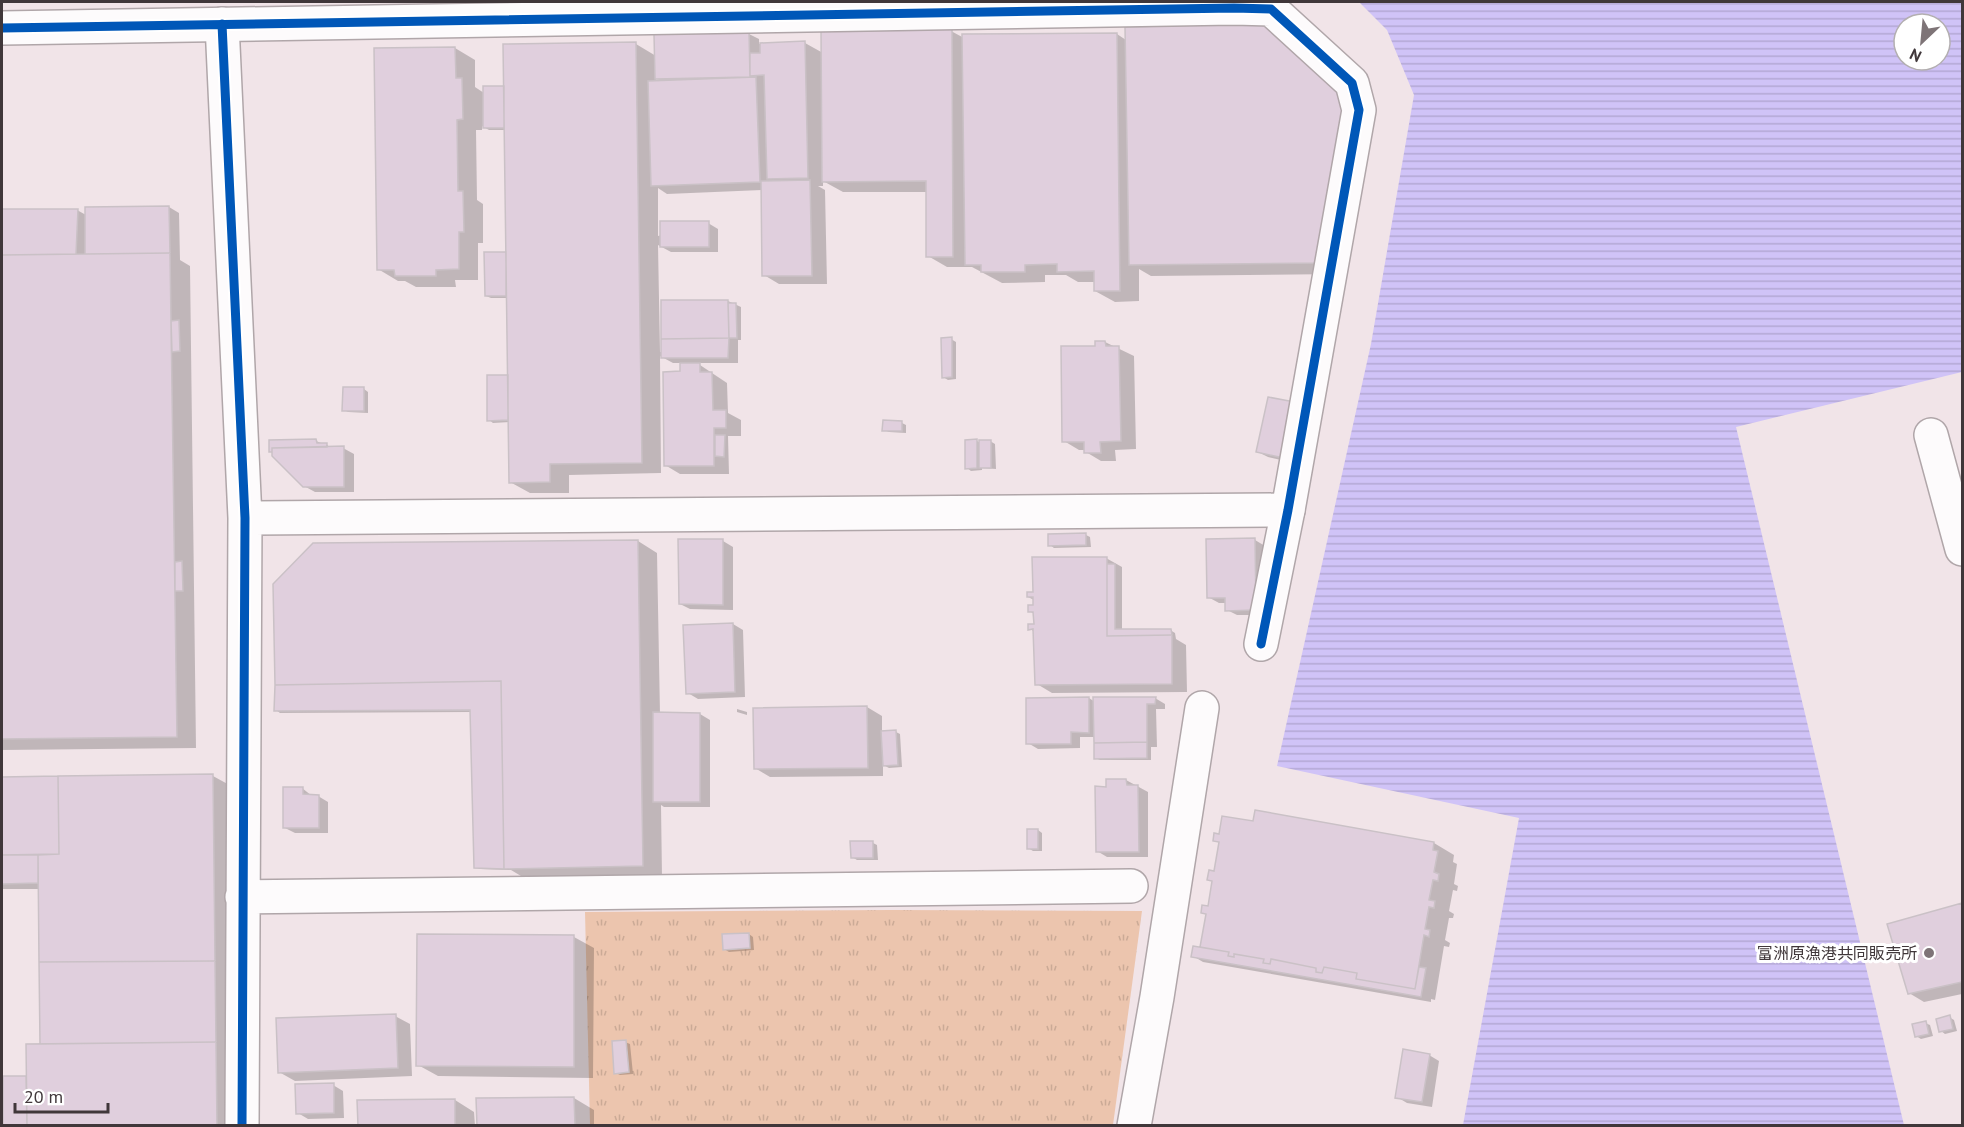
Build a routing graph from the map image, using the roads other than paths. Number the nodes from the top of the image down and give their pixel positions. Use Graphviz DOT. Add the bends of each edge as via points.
graph roads {
  1 [pos="222,24"];
  2 [pos="2,28"];
  3 [pos="1931,435"];
  4 [pos="1288,510"];
  5 [pos="245,518"];
  6 [pos="1962,549"];
  7 [pos="1261,645"];
  8 [pos="1202,708"];
  9 [pos="1131,886"];
  10 [pos="242,897"];
  11 [pos="242,1125"];
  12 [pos="1134,1125"];
  1 -- 2 [label="street"];
  1 -- 4 [label="street" via="1271,9 1352,83 1359,110"];
  1 -- 5 [label="street"];
  3 -- 6 [label="street"];
  4 -- 5 [label="street"];
  4 -- 7 [label="street"];
  5 -- 10 [label="street"];
  8 -- 12 [label="street"];
  9 -- 10 [label="street"];
  10 -- 11 [label="street"];
}
